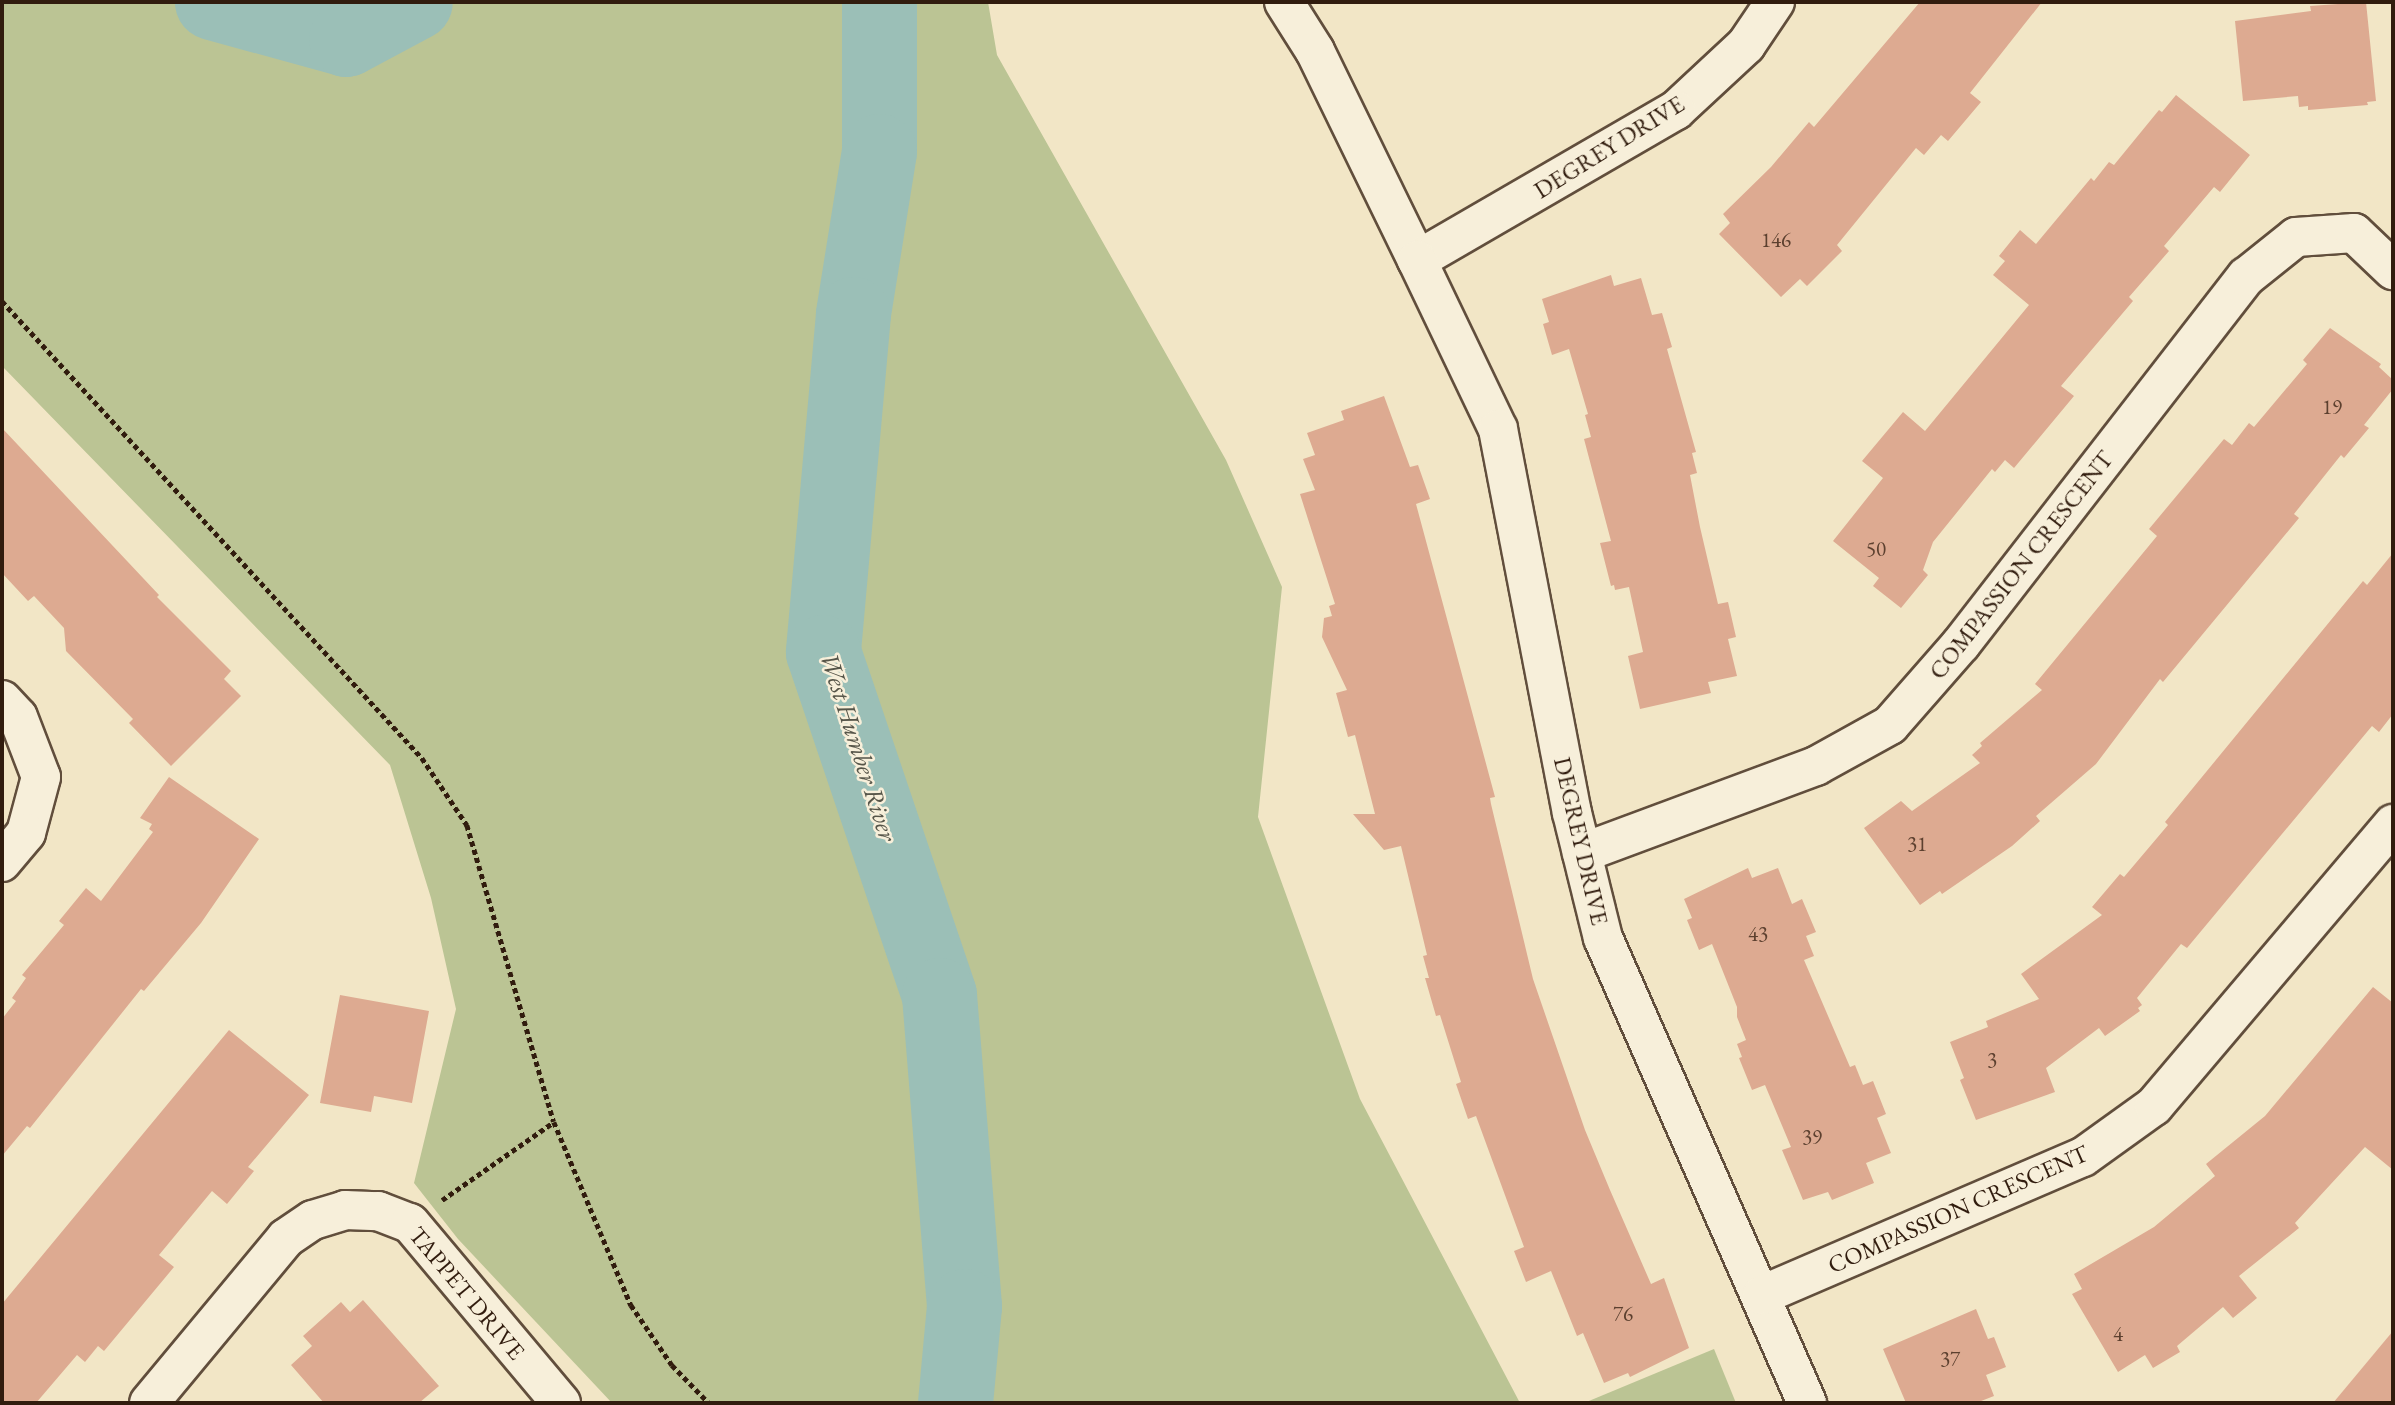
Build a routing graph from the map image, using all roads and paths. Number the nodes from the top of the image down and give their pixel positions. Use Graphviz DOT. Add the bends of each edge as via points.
graph roads {
  1 [pos="1284,2"];
  2 [pos="1775,2"];
  3 [pos="1417,260"];
  4 [pos="2393,270"];
  5 [pos="2,301"];
  6 [pos="2,700"];
  7 [pos="2393,824"];
  8 [pos="1582,853"];
  9 [pos="2,862"];
  10 [pos="554,1122"];
  11 [pos="410,1223"];
  12 [pos="1762,1295"];
  13 [pos="149,1403"];
  14 [pos="561,1403"];
  15 [pos="709,1403"];
  16 [pos="1807,1403"];
  1 -- 3 [label="street, DEGREY DRIVE" via="1315,51"];
  2 -- 3 [label="street, DEGREY DRIVE" via="1746,45 1676,110"];
  3 -- 8 [label="street, DEGREY DRIVE" via="1498,429"];
  4 -- 8 [label="street, COMPASSION CRESCENT" via="2354,233 2296,236 2246,277 1961,644 1891,725 1816,766"];
  5 -- 10 [label="path" via="422,758 467,825"];
  6 -- 9 [label="street" via="18,717 41,777 26,833"];
  7 -- 12 [label="street, COMPASSION CRESCENT" via="2154,1106 2083,1157"];
  8 -- 12 [label="street, DEGREY DRIVE" via="1603,937"];
  10 -- 11 [label="path"];
  10 -- 15 [label="path" via="631,1305 672,1366"];
  11 -- 13 [label="street, TAPPET DRIVE" via="378,1211 345,1210 313,1220 286,1238"];
  11 -- 14 [label="street, TAPPET DRIVE"];
  12 -- 16 [label="street, DEGREY DRIVE"];
}
